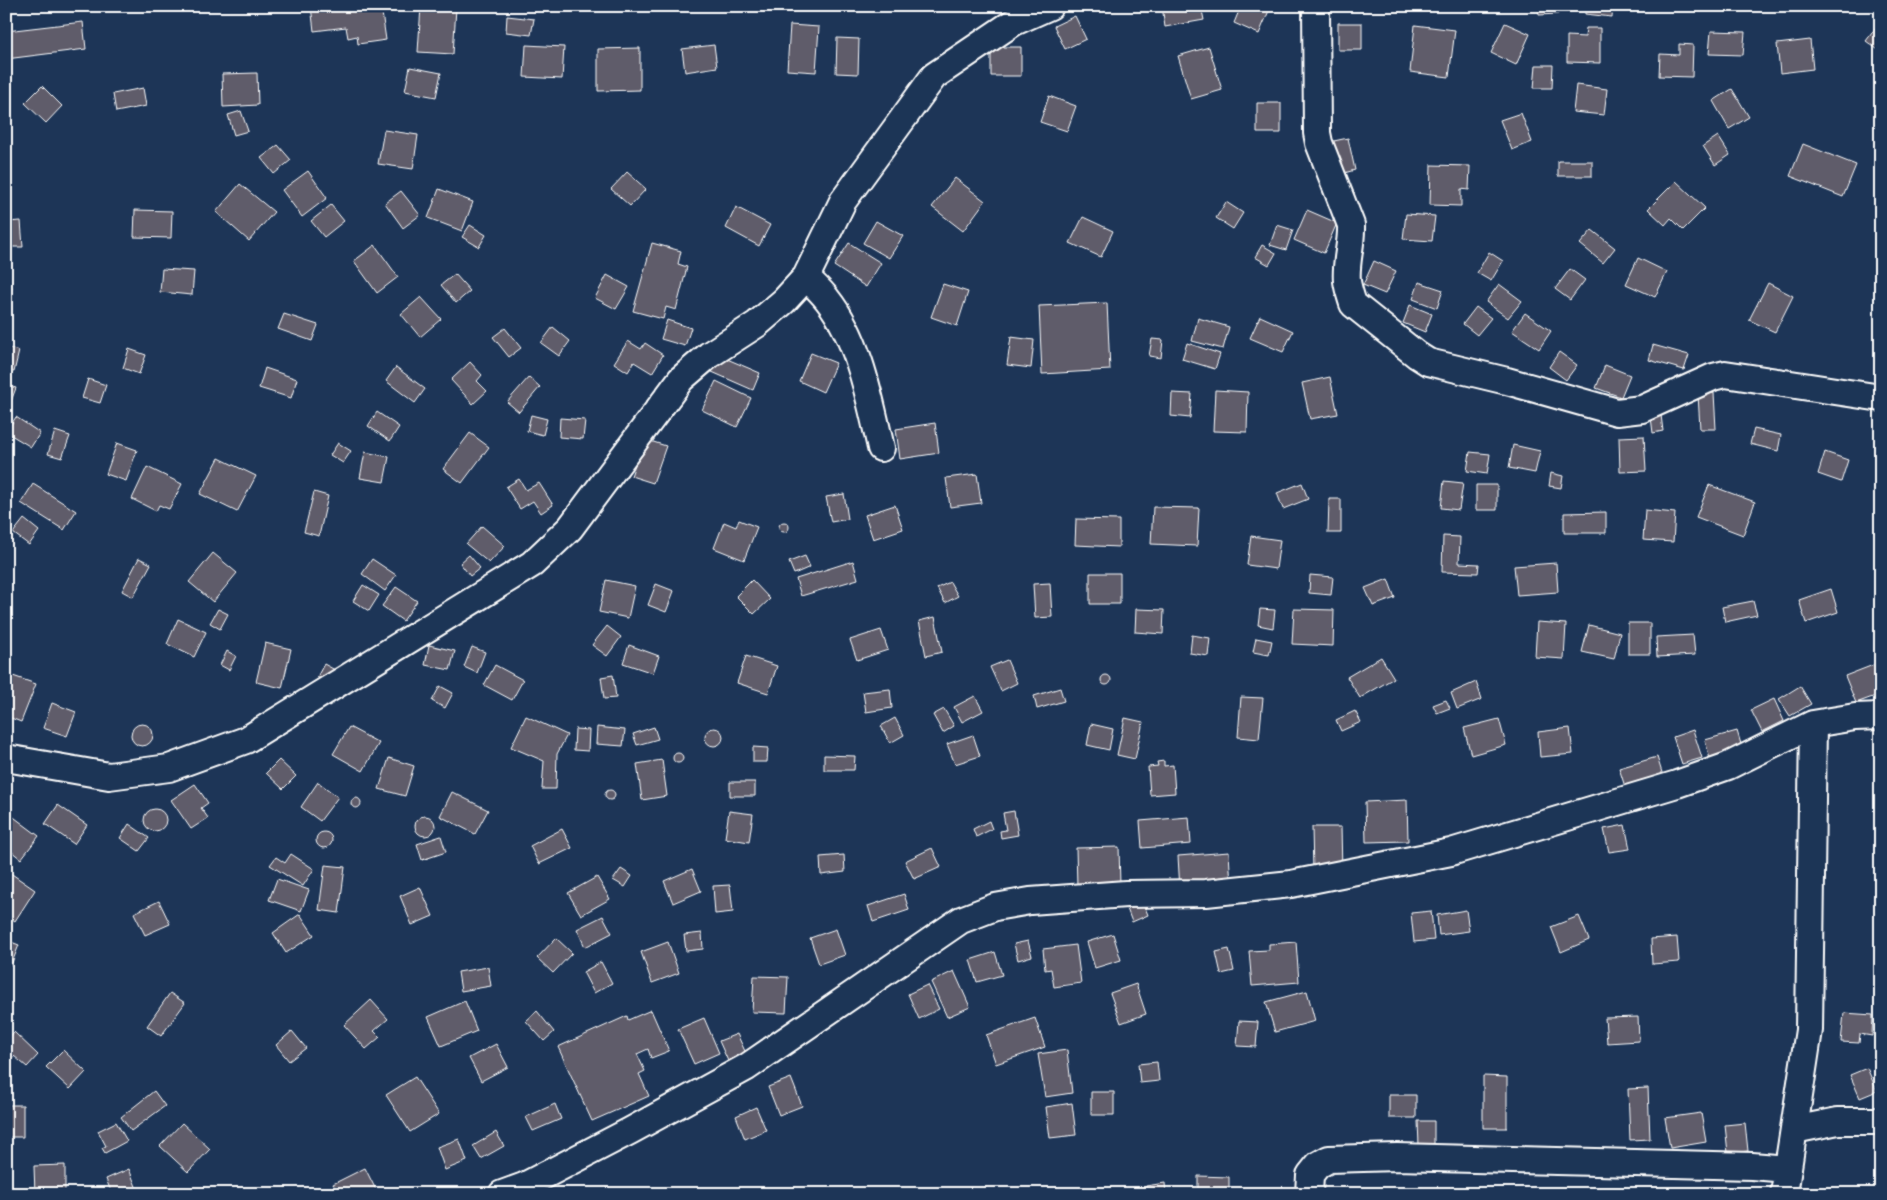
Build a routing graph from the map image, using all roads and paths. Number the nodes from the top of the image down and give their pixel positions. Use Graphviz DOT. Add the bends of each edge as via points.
graph roads {
  1 [pos="1050,6"];
  2 [pos="1316,6"];
  3 [pos="806,277"];
  4 [pos="1881,398"];
  5 [pos="881,448"];
  6 [pos="1881,716"];
  7 [pos="1813,724"];
  8 [pos="6,758"];
  9 [pos="1881,1121"];
  10 [pos="1794,1130"];
  11 [pos="1786,1182"];
  12 [pos="502,1194"];
  13 [pos="1309,1194"];
  1 -- 3 [label="street" via="1014,22 934,76 843,201"];
  2 -- 4 [label="street" via="1318,143 1351,225 1347,280 1350,293 1354,304 1417,356 1428,362 1617,412 1642,408 1725,374"];
  3 -- 5 [label="street" via="827,299 842,322 862,373"];
  3 -- 8 [label="street" via="757,324 709,355 681,379 570,528 532,564 246,740 169,768 109,776"];
  6 -- 7 [label="street"];
  7 -- 10 [label="street" via="1809,1030"];
  7 -- 12 [label="street" via="1728,766 1686,781 1451,852 1291,884 1206,893 1126,894 995,907 961,920 747,1067 560,1168"];
  9 -- 10 [label="street" via="1838,1121"];
  10 -- 11 [label="street"];
  11 -- 13 [label="street" via="1752,1166 1397,1157 1328,1159 1310,1175"];
}
